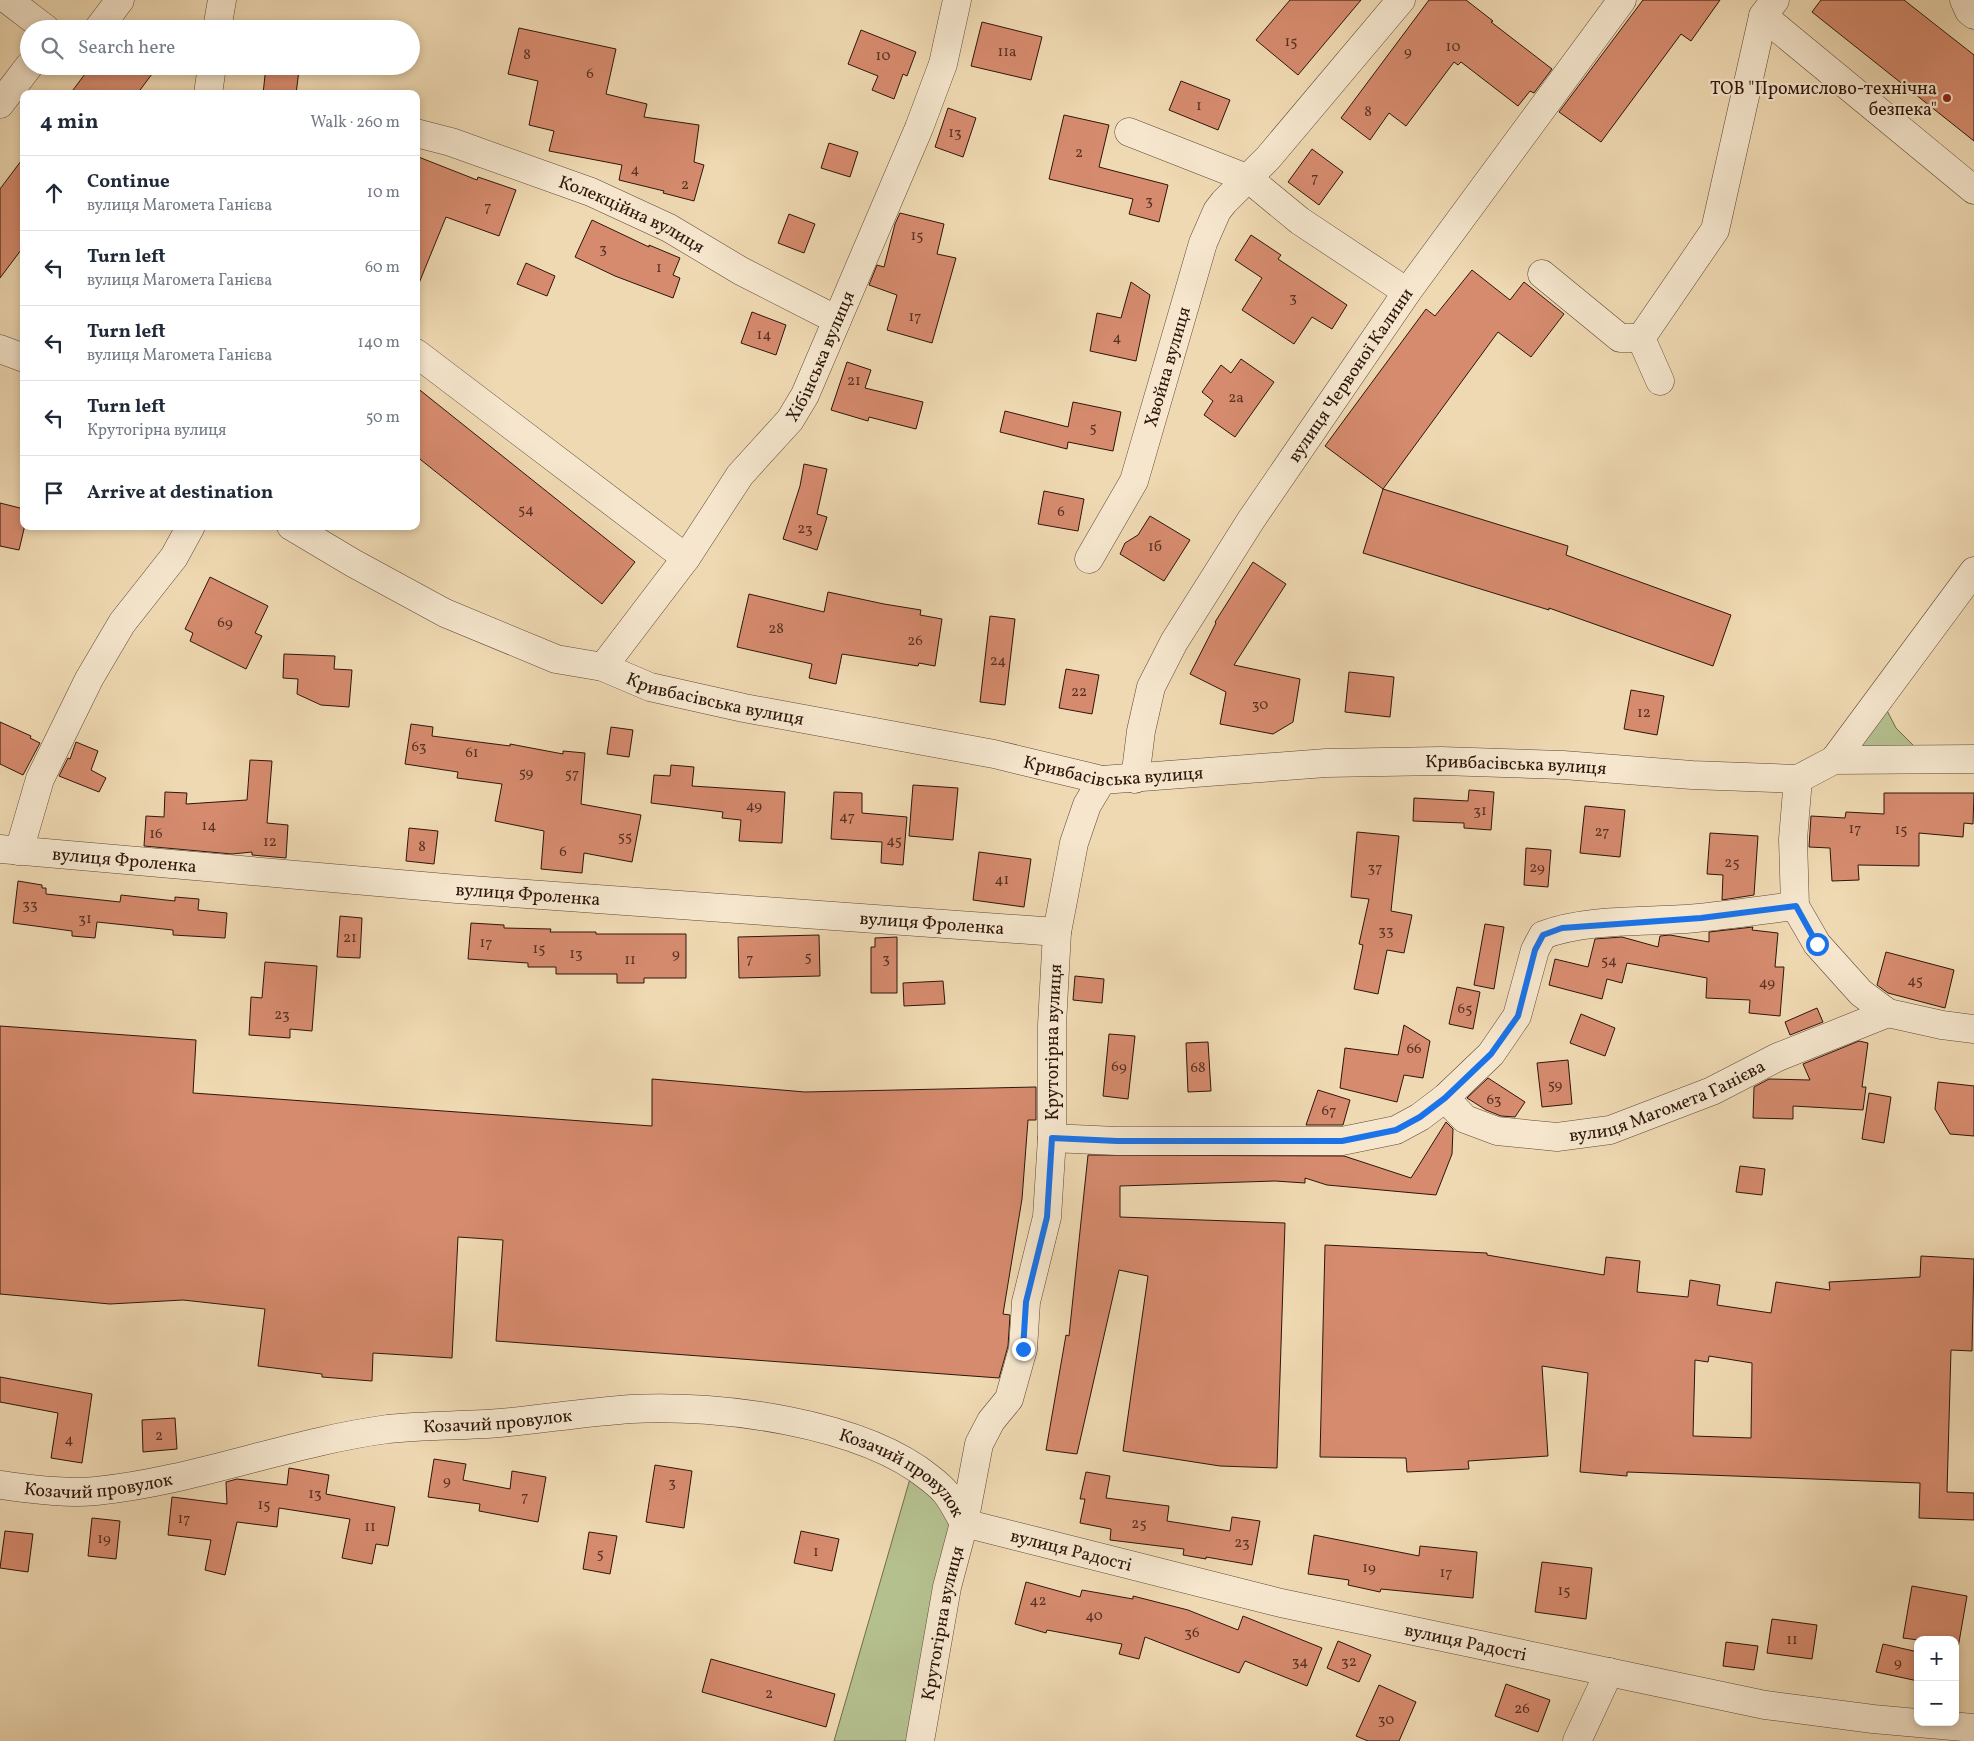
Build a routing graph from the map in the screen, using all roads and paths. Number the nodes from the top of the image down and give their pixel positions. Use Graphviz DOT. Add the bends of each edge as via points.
graph roads {
  1 [pos="8,0"];
  2 [pos="120,0"];
  3 [pos="222,0"];
  4 [pos="957,0"];
  5 [pos="1401,0"];
  6 [pos="1622,0"];
  7 [pos="1964,0"];
  8 [pos="1769,8"];
  9 [pos="1974,15"];
  10 [pos="34,20"];
  11 [pos="105,20"];
  12 [pos="219,20"];
  13 [pos="22,75"];
  14 [pos="211,75"];
  15 [pos="209,90"];
  16 [pos="0,104"];
  17 [pos="1129,132"];
  18 [pos="420,134"];
  19 [pos="1249,179"];
  20 [pos="1974,190"];
  21 [pos="1542,274"];
  22 [pos="1408,292"];
  23 [pos="837,320"];
  24 [pos="1641,338"];
  25 [pos="0,349"];
  26 [pos="20,356"];
  27 [pos="420,356"];
  28 [pos="1660,381"];
  29 [pos="190,530"];
  30 [pos="298,530"];
  31 [pos="686,558"];
  32 [pos="1089,559"];
  33 [pos="1974,571"];
  34 [pos="602,667"];
  35 [pos="1974,759"];
  36 [pos="1834,760"];
  37 [pos="1135,779"];
  38 [pos="1798,779"];
  39 [pos="1102,780"];
  40 [pos="9,850"];
  41 [pos="1796,906"];
  42 [pos="1057,932"];
  43 [pos="1888,1013"];
  44 [pos="1974,1029"];
  45 [pos="1445,1098"];
  46 [pos="1052,1138"];
  47 [pos="0,1485"];
  48 [pos="964,1523"];
  49 [pos="1609,1672"];
  50 [pos="1974,1728"];
  51 [pos="920,1741"];
  52 [pos="1577,1741"];
  1 -- 10 [label="street"];
  2 -- 11 [label="street"];
  3 -- 12 [label="street"];
  4 -- 23 [label="street, Хібінська вулиця" via="943,64 920,128"];
  5 -- 19 [label="street, Хвойна вулиця"];
  6 -- 22 [label="street, вулиця Червоної Калини"];
  7 -- 9 [label="street"];
  8 -- 20 [label="street"];
  8 -- 24 [label="street" via="1715,230"];
  13 -- 16 [label="street"];
  14 -- 15 [label="street"];
  17 -- 19 [label="street"];
  18 -- 23 [label="street, Колекційна вулиця" via="451,142 599,196 669,228 741,271"];
  19 -- 22 [label="street" via="1300,221"];
  19 -- 32 [label="street, Хвойна вулиця" via="1224,202 1210,227 1134,481"];
  21 -- 24 [label="street" via="1620,338"];
  22 -- 37 [label="street, вулиця Червоної Калини" via="1251,520 1174,642 1150,687 1140,730"];
  23 -- 31 [label="street, Хібінська вулиця" via="795,412 740,475"];
  24 -- 28 [label="street"];
  25 -- 26 [label="street"];
  27 -- 31 [label="street"];
  29 -- 40 [label="street" via="174,557 122,623 89,680"];
  30 -- 34 [label="street, Кривбасівська вулиця" via="445,613 556,658"];
  31 -- 34 [label="street, Хібінська вулиця"];
  33 -- 36 [label="street"];
  34 -- 39 [label="street, Кривбасівська вулиця" via="650,687 744,708 994,754"];
  35 -- 36 [label="street, Кривбасівська вулиця"];
  36 -- 38 [label="street, Кривбасівська вулиця"];
  37 -- 38 [label="street, Кривбасівська вулиця" via="1326,763 1441,762 1563,765"];
  37 -- 39 [label="street, Кривбасівська вулиця"];
  38 -- 41 [label="street" via="1793,839"];
  39 -- 42 [label="street, Крутогірна вулиця" via="1087,805 1074,843"];
  40 -- 42 [label="street, вулиця Фроленка" via="457,889"];
  41 -- 43 [label="street" via="1817,944 1861,993"];
  41 -- 45 [label="street" via="1701,918 1562,928 1543,935 1535,950 1518,1016 1491,1054"];
  42 -- 46 [label="street, Крутогірна вулиця" via="1052,1025"];
  43 -- 44 [label="street"];
  43 -- 45 [label="street, вулиця Магомета Ганієва" via="1778,1057 1712,1091 1610,1130 1557,1137 1498,1131 1465,1119"];
  45 -- 46 [label="street" via="1396,1130 1342,1141"];
  46 -- 48 [label="street, Крутогірна вулиця" via="1047,1217 1026,1302 1023,1349 1009,1399 991,1421 979,1444"];
  47 -- 48 [label="street, Козачий провулок" via="47,1491 96,1491 214,1469 388,1429 497,1423 630,1409 684,1409 770,1418 826,1430 886,1452 914,1465 946,1492"];
  48 -- 49 [label="street, вулиця Радості" via="1281,1603"];
  48 -- 51 [label="street, Крутогірна вулиця" via="947,1587"];
  49 -- 50 [label="street, вулиця Радості" via="1765,1705"];
  49 -- 52 [label="street"];
}
